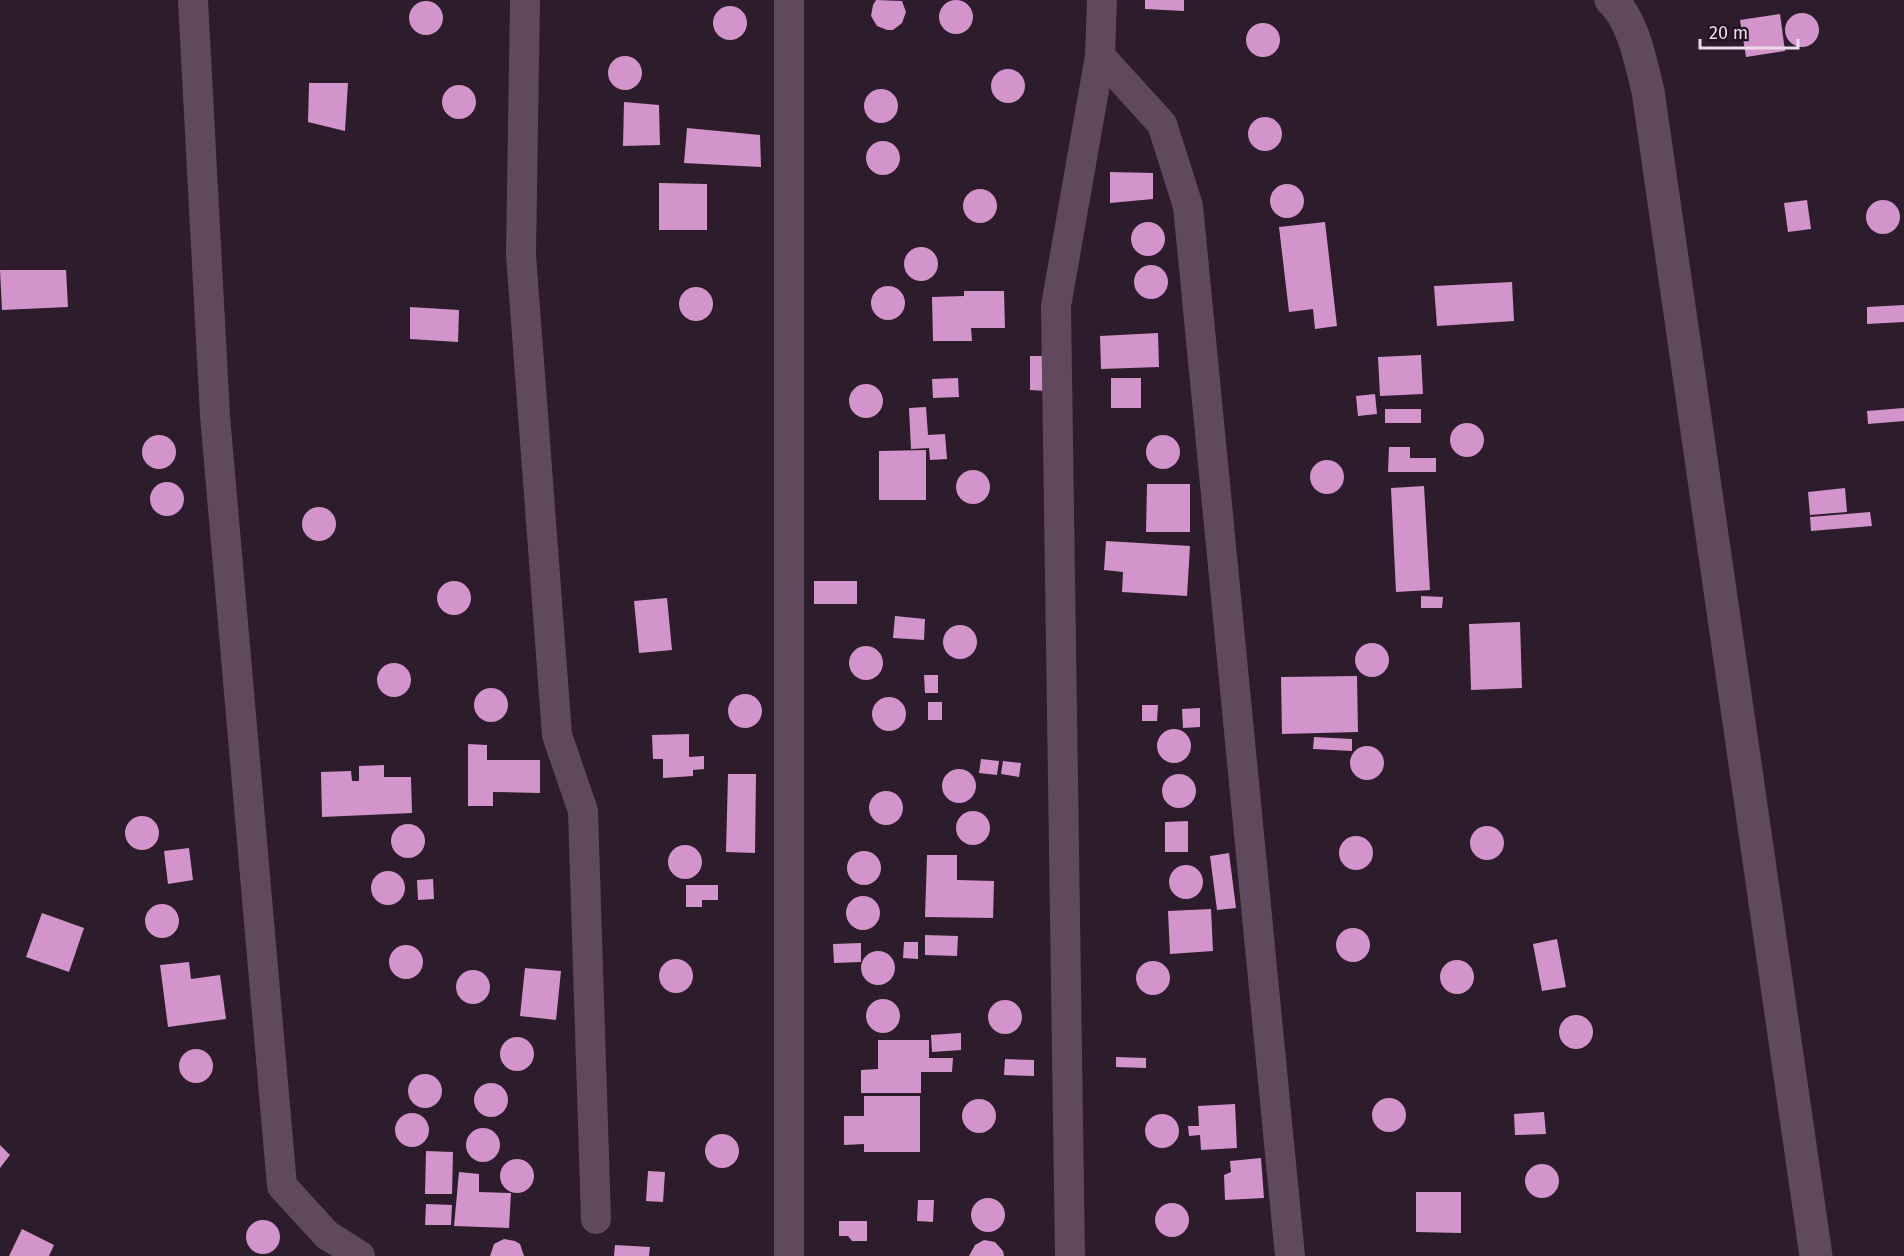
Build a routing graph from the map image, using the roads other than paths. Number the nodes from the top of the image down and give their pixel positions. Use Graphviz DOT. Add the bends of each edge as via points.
graph roads {
  1 [pos="193,0"];
  2 [pos="525,0"];
  3 [pos="789,0"];
  4 [pos="1102,0"];
  5 [pos="1618,2"];
  6 [pos="1100,56"];
  7 [pos="596,1219"];
  8 [pos="360,1256"];
  9 [pos="789,1256"];
  10 [pos="1071,1256"];
  11 [pos="1290,1256"];
  12 [pos="1816,1256"];
  1 -- 8 [label="street" via="215,416 282,1186 327,1235"];
  2 -- 7 [label="street" via="521,255 557,735 583,811"];
  3 -- 9 [label="street"];
  4 -- 6 [label="street"];
  5 -- 12 [label="street" via="1636,45 1648,91"];
  6 -- 10 [label="street" via="1056,306"];
  6 -- 11 [label="street" via="1162,124 1188,206"];
}
